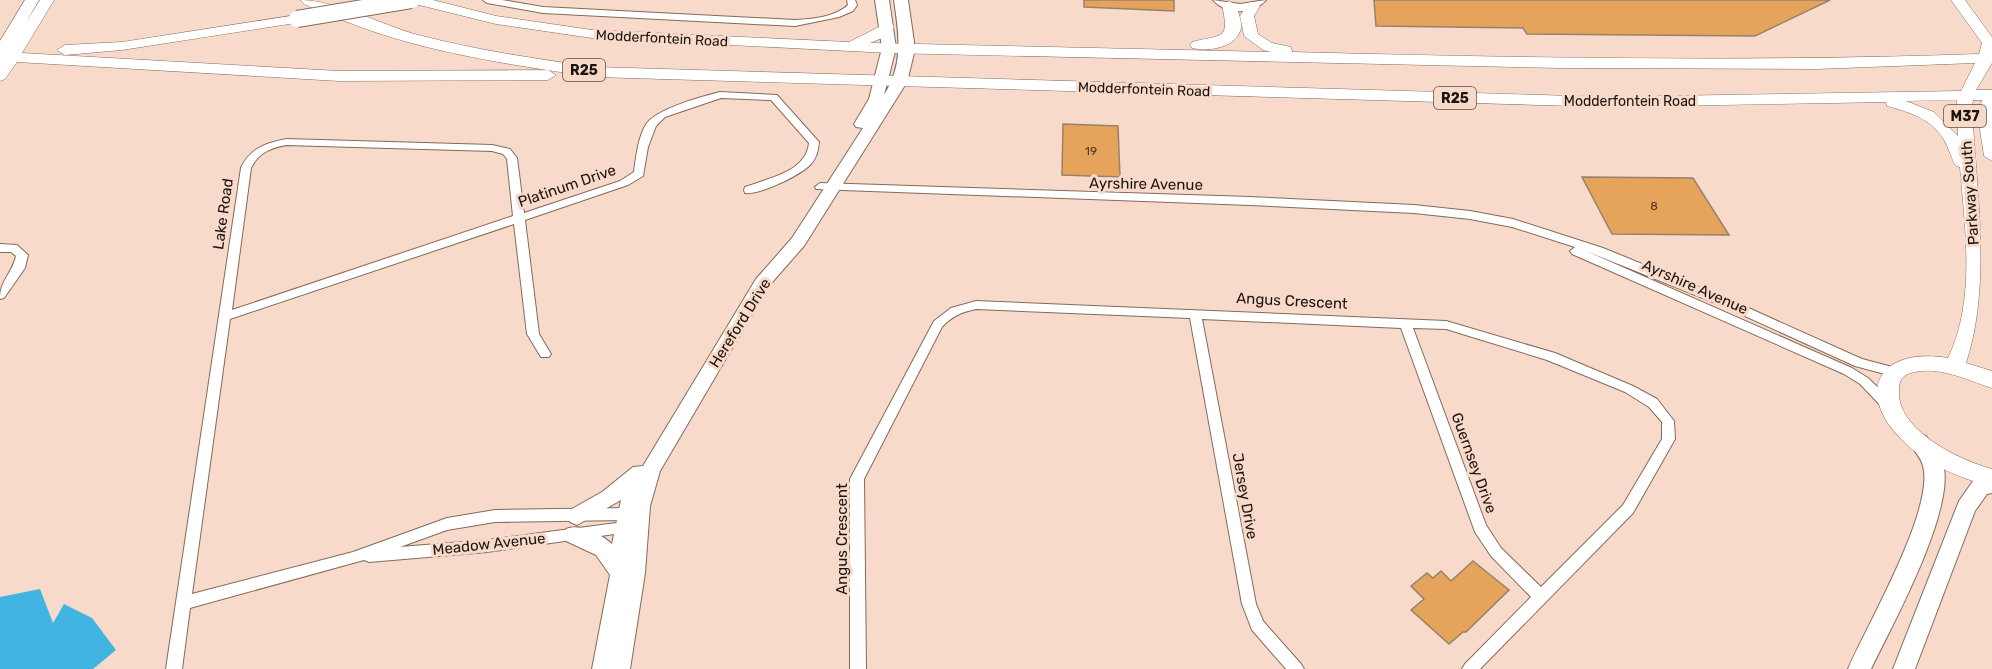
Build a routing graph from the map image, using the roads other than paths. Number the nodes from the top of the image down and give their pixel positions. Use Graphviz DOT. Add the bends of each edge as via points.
graph roads {
  1 [pos="307,0"];
  2 [pos="411,0"];
  3 [pos="416,0"];
  4 [pos="429,0"];
  5 [pos="487,0"];
  6 [pos="851,0"];
  7 [pos="882,0"];
  8 [pos="901,0"];
  9 [pos="1958,0"];
  10 [pos="1975,0"];
  11 [pos="506,2"];
  12 [pos="41,3"];
  13 [pos="1225,3"];
  14 [pos="1256,3"];
  15 [pos="457,11"];
  16 [pos="1991,25"];
  17 [pos="887,27"];
  18 [pos="842,46"];
  19 [pos="889,48"];
  20 [pos="908,49"];
  21 [pos="4,51"];
  22 [pos="1002,51"];
  23 [pos="47,59"];
  24 [pos="1990,59"];
  25 [pos="1375,60"];
  26 [pos="595,72"];
  27 [pos="0,76"];
  28 [pos="881,81"];
  29 [pos="900,82"];
  30 [pos="1992,95"];
  31 [pos="1967,96"];
  32 [pos="1787,99"];
  33 [pos="1991,131"];
  34 [pos="1992,156"];
  35 [pos="1968,178"];
  36 [pos="826,187"];
  37 [pos="749,190"];
  38 [pos="1470,215"];
  39 [pos="520,219"];
  40 [pos="0,248"];
  41 [pos="0,295"];
  42 [pos="1195,313"];
  43 [pos="226,316"];
  44 [pos="1405,323"];
  45 [pos="545,354"];
  46 [pos="1954,366"];
  47 [pos="1896,372"];
  48 [pos="1992,380"];
  49 [pos="1893,412"];
  50 [pos="1919,442"];
  51 [pos="640,472"];
  52 [pos="1992,478"];
  53 [pos="1992,483"];
  54 [pos="632,520"];
  55 [pos="575,525"];
  56 [pos="353,558"];
  57 [pos="621,575"];
  58 [pos="1541,597"];
  59 [pos="184,603"];
  60 [pos="174,669"];
  61 [pos="603,669"];
  62 [pos="619,669"];
  63 [pos="858,669"];
  64 [pos="1296,669"];
  65 [pos="1470,669"];
  66 [pos="1859,669"];
  67 [pos="1904,669"];
  1 -- 26 [label="main road, Modderfontein Road / R25" via="406,38 487,57"];
  2 -- 21 [label="main road, bridge" via="122,46"];
  3 -- 15 [label="main road, Modderfontein Road"];
  4 -- 15 [label="main road"];
  5 -- 11 [label="street"];
  6 -- 11 [label="street" via="854,5 849,11 795,23 543,10"];
  7 -- 17 [label="street, Hereford Drive"];
  8 -- 20 [label="street, Hereford Drive"];
  9 -- 24 [label="main road" via="1989,43"];
  10 -- 16 [label="main road"];
  12 -- 21 [label="main road"];
  12 -- 21 [label="main road" via="14,30"];
  13 -- 14 [label="street"];
  13 -- 22 [label="main road" via="1233,32 1214,44"];
  14 -- 25 [label="main road" via="1246,16 1249,32 1258,42 1269,47"];
  15 -- 18 [label="main road, Modderfontein Road" via="592,34"];
  17 -- 18 [label="main road" via="872,38"];
  17 -- 19 [label="street, Hereford Drive"];
  18 -- 19 [label="main road, Modderfontein Road"];
  19 -- 20 [label="main road, Modderfontein Road"];
  19 -- 28 [label="street, Hereford Drive"];
  20 -- 22 [label="main road, Modderfontein Road"];
  20 -- 29 [label="street, Hereford Drive"];
  21 -- 23 [label="main road"];
  21 -- 27 [label="main road"];
  22 -- 25 [label="main road, Modderfontein Road"];
  23 -- 26 [label="main road" via="339,76"];
  23 -- 27 [label="main road"];
  24 -- 25 [label="main road, Modderfontein Road" via="1816,64"];
  24 -- 31 [label="main road, Parkway South / M37"];
  26 -- 28 [label="main road, Modderfontein Road / R25"];
  28 -- 29 [label="main road, Modderfontein Road / R25"];
  28 -- 36 [label="street, Hereford Drive" via="876,99"];
  29 -- 32 [label="main road, Modderfontein Road / R25" via="1607,102"];
  29 -- 36 [label="street, Hereford Drive"];
  30 -- 31 [label="main road, Modderfontein Road / R25"];
  30 -- 33 [label="main road, M37" via="1985,115"];
  31 -- 32 [label="main road, Modderfontein Road / R25"];
  31 -- 35 [label="main road, Parkway South / M37" via="1964,110"];
  32 -- 35 [label="main road" via="1880,102 1925,113 1949,131"];
  33 -- 34 [label="main road, M37"];
  35 -- 46 [label="main road, Parkway South / M37" via="1975,238 1972,305 1965,349"];
  36 -- 38 [label="street, Ayrshire Avenue" via="1250,201"];
  36 -- 51 [label="street, Hereford Drive" via="722,334"];
  36 -- 54 [label="street, Hereford Drive" via="798,242 762,284 663,447"];
  37 -- 39 [label="street, Platinum Drive" via="803,167 815,148 814,142 774,97 720,95 656,118 643,147 639,174 631,179"];
  38 -- 47 [label="street, Ayrshire Avenue" via="1513,223 1599,250 1859,363"];
  38 -- 49 [label="street, Ayrshire Avenue" via="1571,249 1848,371 1876,391"];
  39 -- 43 [label="street, Platinum Drive"];
  39 -- 43 [label="street, Lake Road" via="512,158 506,151 274,144 252,156 246,168"];
  39 -- 45 [label="street, Lake Road" via="532,334"];
  40 -- 41 [label="street" via="22,255 19,268"];
  42 -- 44 [label="street, Angus Crescent"];
  42 -- 63 [label="street, Angus Crescent" via="976,305 945,315 910,373 857,479"];
  42 -- 64 [label="street, Jersey Drive" via="1248,604 1257,625"];
  43 -- 59 [label="street, Lake Road"];
  44 -- 58 [label="street, Guernsey Drive" via="1480,528 1496,552"];
  44 -- 58 [label="street, Angus Crescent" via="1464,329 1551,356 1629,389 1653,403 1668,421 1668,439 1637,498"];
  46 -- 47 [label="main road" via="1917,363"];
  46 -- 48 [label="main road"];
  47 -- 49 [label="main road" via="1888,385"];
  49 -- 50 [label="main road"];
  50 -- 52 [label="main road" via="1959,467"];
  50 -- 66 [label="street" via="1934,468 1934,490 1922,528"];
  51 -- 54 [label="street, Hereford Drive"];
  51 -- 55 [label="street"];
  53 -- 67 [label="street" via="1980,487 1966,507"];
  54 -- 55 [label="street, Meadow Avenue"];
  54 -- 55 [label="street, Meadow Avenue" via="599,515"];
  54 -- 57 [label="street, Hereford Drive"];
  54 -- 62 [label="street, Hereford Drive" via="634,573"];
  55 -- 56 [label="street, Meadow Avenue" via="488,546"];
  55 -- 56 [label="street, Meadow Avenue" via="495,516 447,524"];
  55 -- 57 [label="street" via="601,545"];
  56 -- 59 [label="street, Meadow Avenue"];
  57 -- 61 [label="street, Hereford Drive"];
  58 -- 65 [label="street, Angus Crescent"];
  59 -- 60 [label="street, Lake Road"];
}
